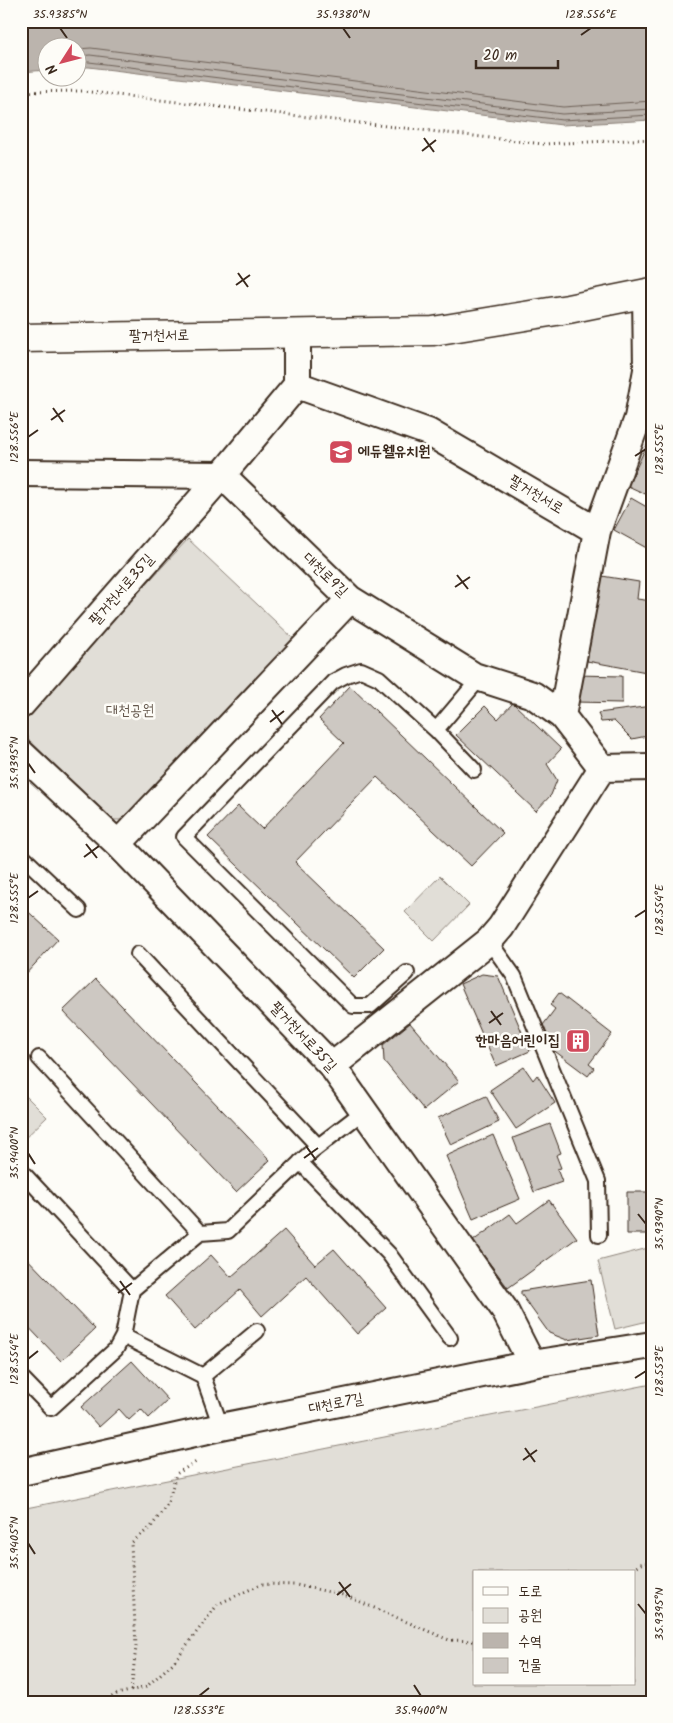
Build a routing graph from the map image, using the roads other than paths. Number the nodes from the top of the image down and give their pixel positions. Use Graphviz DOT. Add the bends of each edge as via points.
graph roads {
  1 [pos="649,292"];
  2 [pos="297,334"];
  3 [pos="21,338"];
  4 [pos="297,385"];
  5 [pos="21,473"];
  6 [pos="222,475"];
  7 [pos="597,531"];
  8 [pos="350,599"];
  9 [pos="480,678"];
  10 [pos="21,705"];
  11 [pos="562,716"];
  12 [pos="436,730"];
  13 [pos="21,753"];
  14 [pos="652,767"];
  15 [pos="602,768"];
  16 [pos="474,770"];
  17 [pos="118,844"];
  18 [pos="21,855"];
  19 [pos="79,910"];
  20 [pos="495,934"];
  21 [pos="138,954"];
  22 [pos="407,974"];
  23 [pos="39,1058"];
  24 [pos="332,1066"];
  25 [pos="364,1111"];
  26 [pos="318,1146"];
  27 [pos="300,1162"];
  28 [pos="21,1171"];
  29 [pos="200,1233"];
  30 [pos="599,1235"];
  31 [pos="132,1290"];
  32 [pos="257,1331"];
  33 [pos="123,1336"];
  34 [pos="450,1338"];
  35 [pos="652,1345"];
  36 [pos="532,1364"];
  37 [pos="203,1376"];
  38 [pos="21,1377"];
  39 [pos="217,1428"];
  40 [pos="21,1472"];
  1 -- 2 [label="main road, 팔거천서로" via="433,331"];
  1 -- 7 [label="street, 팔거천서로" via="647,370 638,418"];
  2 -- 3 [label="main road, 팔거천서로"];
  2 -- 4 [label="street"];
  4 -- 6 [label="street, 팔거천서로35길"];
  4 -- 7 [label="street, 팔거천서로" via="428,432"];
  5 -- 6 [label="street"];
  6 -- 8 [label="street, 대천로9길"];
  6 -- 10 [label="street, 팔거천서로35길"];
  7 -- 11 [label="street"];
  8 -- 9 [label="street, 대천로9길"];
  8 -- 17 [label="street"];
  9 -- 11 [label="street, 대천로9길" via="533,695"];
  9 -- 12 [label="lane"];
  11 -- 15 [label="street, 대천로9길"];
  12 -- 16 [label="lane"];
  12 -- 22 [label="lane" via="379,678 361,670 346,675 333,682 184,837 353,1006 370,1006"];
  13 -- 17 [label="street, 팔거천서로35길"];
  14 -- 15 [label="street"];
  15 -- 20 [label="street"];
  17 -- 24 [label="street, 팔거천서로35길"];
  18 -- 19 [label="lane"];
  20 -- 24 [label="street"];
  20 -- 30 [label="lane" via="598,1181"];
  21 -- 26 [label="lane"];
  23 -- 29 [label="lane"];
  24 -- 25 [label="street, 팔거천서로35길"];
  25 -- 26 [label="lane"];
  25 -- 36 [label="street, 팔거천서로35길" via="504,1309"];
  26 -- 27 [label="lane"];
  27 -- 29 [label="lane" via="228,1231"];
  27 -- 34 [label="lane" via="389,1254"];
  28 -- 31 [label="lane"];
  29 -- 31 [label="lane"];
  31 -- 33 [label="lane"];
  32 -- 37 [label="lane"];
  33 -- 37 [label="lane"];
  33 -- 38 [label="lane" via="116,1349 51,1408"];
  35 -- 36 [label="street, 대천로7길"];
  36 -- 39 [label="street, 대천로7길"];
  37 -- 39 [label="lane"];
  39 -- 40 [label="street, 대천로7길"];
}
